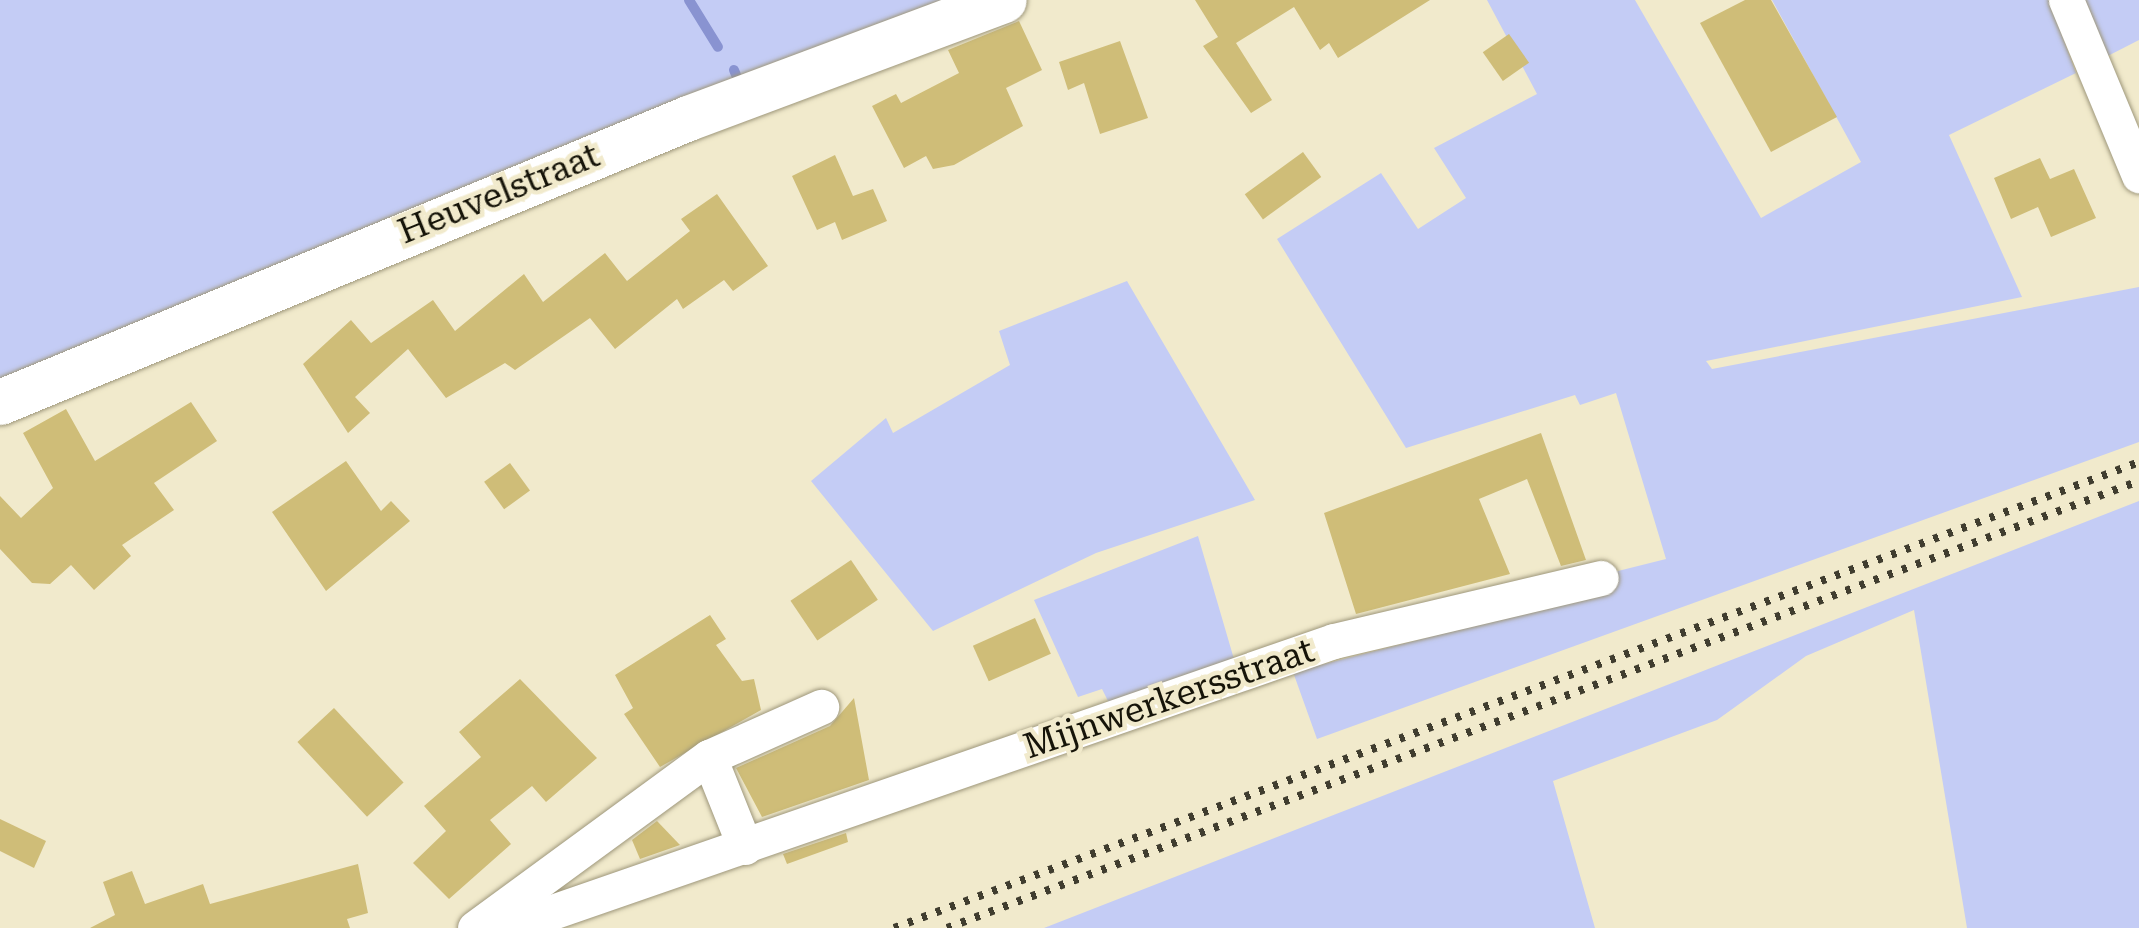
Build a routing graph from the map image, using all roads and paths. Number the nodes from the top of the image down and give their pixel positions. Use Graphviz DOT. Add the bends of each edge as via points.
graph roads {
  1 [pos="1004,0"];
  2 [pos="2066,0"];
  3 [pos="2139,175"];
  4 [pos="0,402"];
  5 [pos="1600,578"];
  6 [pos="821,707"];
  7 [pos="709,757"];
  8 [pos="745,846"];
  9 [pos="475,928"];
  10 [pos="506,928"];
  1 -- 4 [label="street, Heuvelstraat" via="688,118"];
  2 -- 3 [label="street"];
  5 -- 8 [label="street, Mijnwerkersstraat" via="1334,641"];
  6 -- 7 [label="street"];
  7 -- 8 [label="street"];
  7 -- 9 [label="street"];
  8 -- 10 [label="street, Mijnwerkersstraat"];
}
